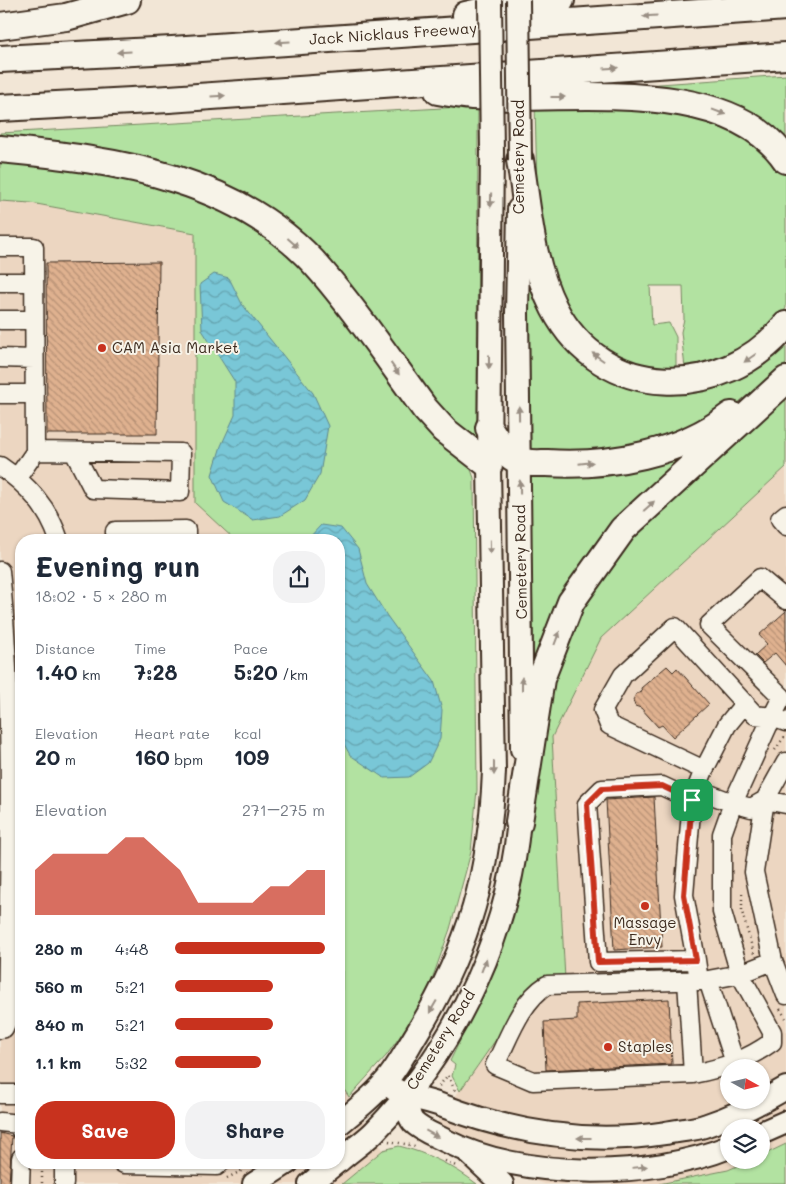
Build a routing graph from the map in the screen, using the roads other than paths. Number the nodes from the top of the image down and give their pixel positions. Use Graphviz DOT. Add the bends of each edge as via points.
graph roads {
  1 [pos="127,0"];
  2 [pos="490,0"];
  3 [pos="518,0"];
  4 [pos="561,0"];
  5 [pos="786,7"];
  6 [pos="0,26"];
  7 [pos="384,35"];
  8 [pos="786,56"];
  9 [pos="0,59"];
  10 [pos="388,84"];
  11 [pos="0,108"];
  12 [pos="0,149"];
  13 [pos="520,160"];
  14 [pos="786,160"];
  15 [pos="0,247"];
  16 [pos="0,282"];
  17 [pos="34,282"];
  18 [pos="0,320"];
  19 [pos="34,320"];
  20 [pos="786,325"];
  21 [pos="0,358"];
  22 [pos="34,359"];
  23 [pos="786,370"];
  24 [pos="786,380"];
  25 [pos="0,394"];
  26 [pos="34,394"];
  27 [pos="489,428"];
  28 [pos="34,451"];
  29 [pos="74,452"];
  30 [pos="520,461"];
  31 [pos="489,465"];
  32 [pos="0,466"];
  33 [pos="18,478"];
  34 [pos="786,514"];
  35 [pos="786,526"];
  36 [pos="56,534"];
  37 [pos="115,534"];
  38 [pos="186,534"];
  39 [pos="0,571"];
  40 [pos="786,600"];
  41 [pos="784,696"];
  42 [pos="745,704"];
  43 [pos="779,719"];
  44 [pos="10,740"];
  45 [pos="786,762"];
  46 [pos="704,770"];
  47 [pos="694,795"];
  48 [pos="765,800"];
  49 [pos="733,803"];
  50 [pos="786,804"];
  51 [pos="519,822"];
  52 [pos="696,960"];
  53 [pos="773,960"];
  54 [pos="740,974"];
  55 [pos="698,981"];
  56 [pos="786,995"];
  57 [pos="0,1029"];
  58 [pos="733,1059"];
  59 [pos="745,1059"];
  60 [pos="720,1067"];
  61 [pos="693,1074"];
  62 [pos="384,1083"];
  63 [pos="786,1088"];
  64 [pos="0,1094"];
  65 [pos="15,1094"];
  66 [pos="406,1096"];
  67 [pos="345,1119"];
  68 [pos="0,1122"];
  69 [pos="786,1122"];
  70 [pos="15,1124"];
  71 [pos="770,1129"];
  72 [pos="720,1150"];
  73 [pos="467,1152"];
  74 [pos="345,1156"];
  75 [pos="21,1169"];
  76 [pos="64,1169"];
  77 [pos="269,1169"];
  78 [pos="329,1169"];
  79 [pos="580,1172"];
  80 [pos="252,1175"];
  81 [pos="20,1184"];
  82 [pos="64,1184"];
  83 [pos="310,1184"];
  84 [pos="502,1184"];
  85 [pos="558,1184"];
  1 -- 6 [label="highway" via="66,17"];
  2 -- 27 [label="main road, Cemetery Road, one-way, bridge"];
  3 -- 13 [label="main road, Cemetery Road, bridge"];
  4 -- 7 [label="highway" via="506,6"];
  5 -- 7 [label="highway, Jack Nicklaus Freeway, one-way"];
  7 -- 9 [label="highway, Jack Nicklaus Freeway, one-way"];
  10 -- 8 [label="highway, one-way"];
  11 -- 10 [label="highway, one-way"];
  10 -- 14 [label="highway, one-way" via="472,96 677,101 717,111 752,128"];
  12 -- 31 [label="highway, one-way" via="139,168 190,183 255,213 293,242 323,272 425,410 444,430"];
  20 -- 13 [label="highway, one-way" via="744,362 701,379 657,381 630,374 604,362 567,330 544,286 534,254"];
  30 -- 13 [label="main road, Cemetery Road, one-way" via="517,313"];
  15 -- 17 [label="street" via="34,247"];
  16 -- 17 [label="street"];
  17 -- 19 [label="street"];
  18 -- 19 [label="street"];
  19 -- 22 [label="street"];
  21 -- 22 [label="street"];
  22 -- 26 [label="street"];
  30 -- 23 [label="highway, one-way" via="596,462 635,457 684,442 717,426"];
  51 -- 24 [label="highway, one-way" via="542,680 571,602 622,529"];
  25 -- 26 [label="street"];
  26 -- 28 [label="street"];
  27 -- 30 [label="highway" via="504,449"];
  27 -- 31 [label="main road, Cemetery Road"];
  28 -- 29 [label="street"];
  28 -- 33 [label="street"];
  29 -- 29 [label="street" via="181,453 180,492 93,489"];
  51 -- 30 [label="main road, Cemetery Road, one-way" via="522,773"];
  31 -- 62 [label="main road, Cemetery Road, one-way" via="494,771 485,871 468,929 446,983"];
  32 -- 33 [label="street"];
  33 -- 36 [label="street" via="44,507"];
  34 -- 35 [label="street" via="780,519"];
  37 -- 38 [label="street" via="115,531 186,530"];
  39 -- 44 [label="street"];
  40 -- 41 [label="street" via="760,578 709,625"];
  41 -- 43 [label="street"];
  42 -- 43 [label="street" via="755,715"];
  42 -- 46 [label="street" via="727,725"];
  42 -- 46 [label="street" via="675,627 623,675 603,710 609,725"];
  43 -- 49 [label="street"];
  44 -- 57 [label="street" via="7,1021"];
  45 -- 48 [label="street"];
  46 -- 47 [label="street"];
  47 -- 49 [label="street"];
  47 -- 52 [label="street" via="684,895"];
  47 -- 52 [label="street" via="662,786 602,789 587,804 598,962"];
  48 -- 49 [label="street" via="751,808"];
  48 -- 50 [label="street"];
  48 -- 53 [label="street" via="754,872"];
  49 -- 54 [label="street" via="722,834 722,912"];
  66 -- 51 [label="main road, Cemetery Road, one-way" via="464,1007 484,966 504,904"];
  52 -- 55 [label="street"];
  53 -- 54 [label="street"];
  53 -- 56 [label="street"];
  54 -- 55 [label="street"];
  54 -- 59 [label="street" via="772,1032 772,1042"];
  55 -- 58 [label="street"];
  55 -- 61 [label="street"];
  55 -- 61 [label="street" via="547,985 534,993 526,1004 494,1065 533,1081"];
  60 -- 61 [label="street"];
  62 -- 66 [label="main road"];
  62 -- 67 [label="main road, Cemetery Road"];
  63 -- 66 [label="main road, one-way" via="706,1126 633,1138 567,1138 509,1128 429,1100"];
  64 -- 65 [label="street"];
  66 -- 73 [label="main road, one-way" via="412,1120"];
  66 -- 74 [label="main road, Cemetery Road" via="373,1132"];
  68 -- 70 [label="street"];
  69 -- 71 [label="main road"];
  79 -- 72 [label="main road, one-way" via="645,1167"];
  73 -- 79 [label="main road" via="531,1166"];
  73 -- 84 [label="main road"];
  75 -- 81 [label="street"];
  76 -- 82 [label="street"];
  77 -- 80 [label="main road"];
  78 -- 83 [label="main road, Cemetery Road"];
  79 -- 85 [label="main road"];
}
